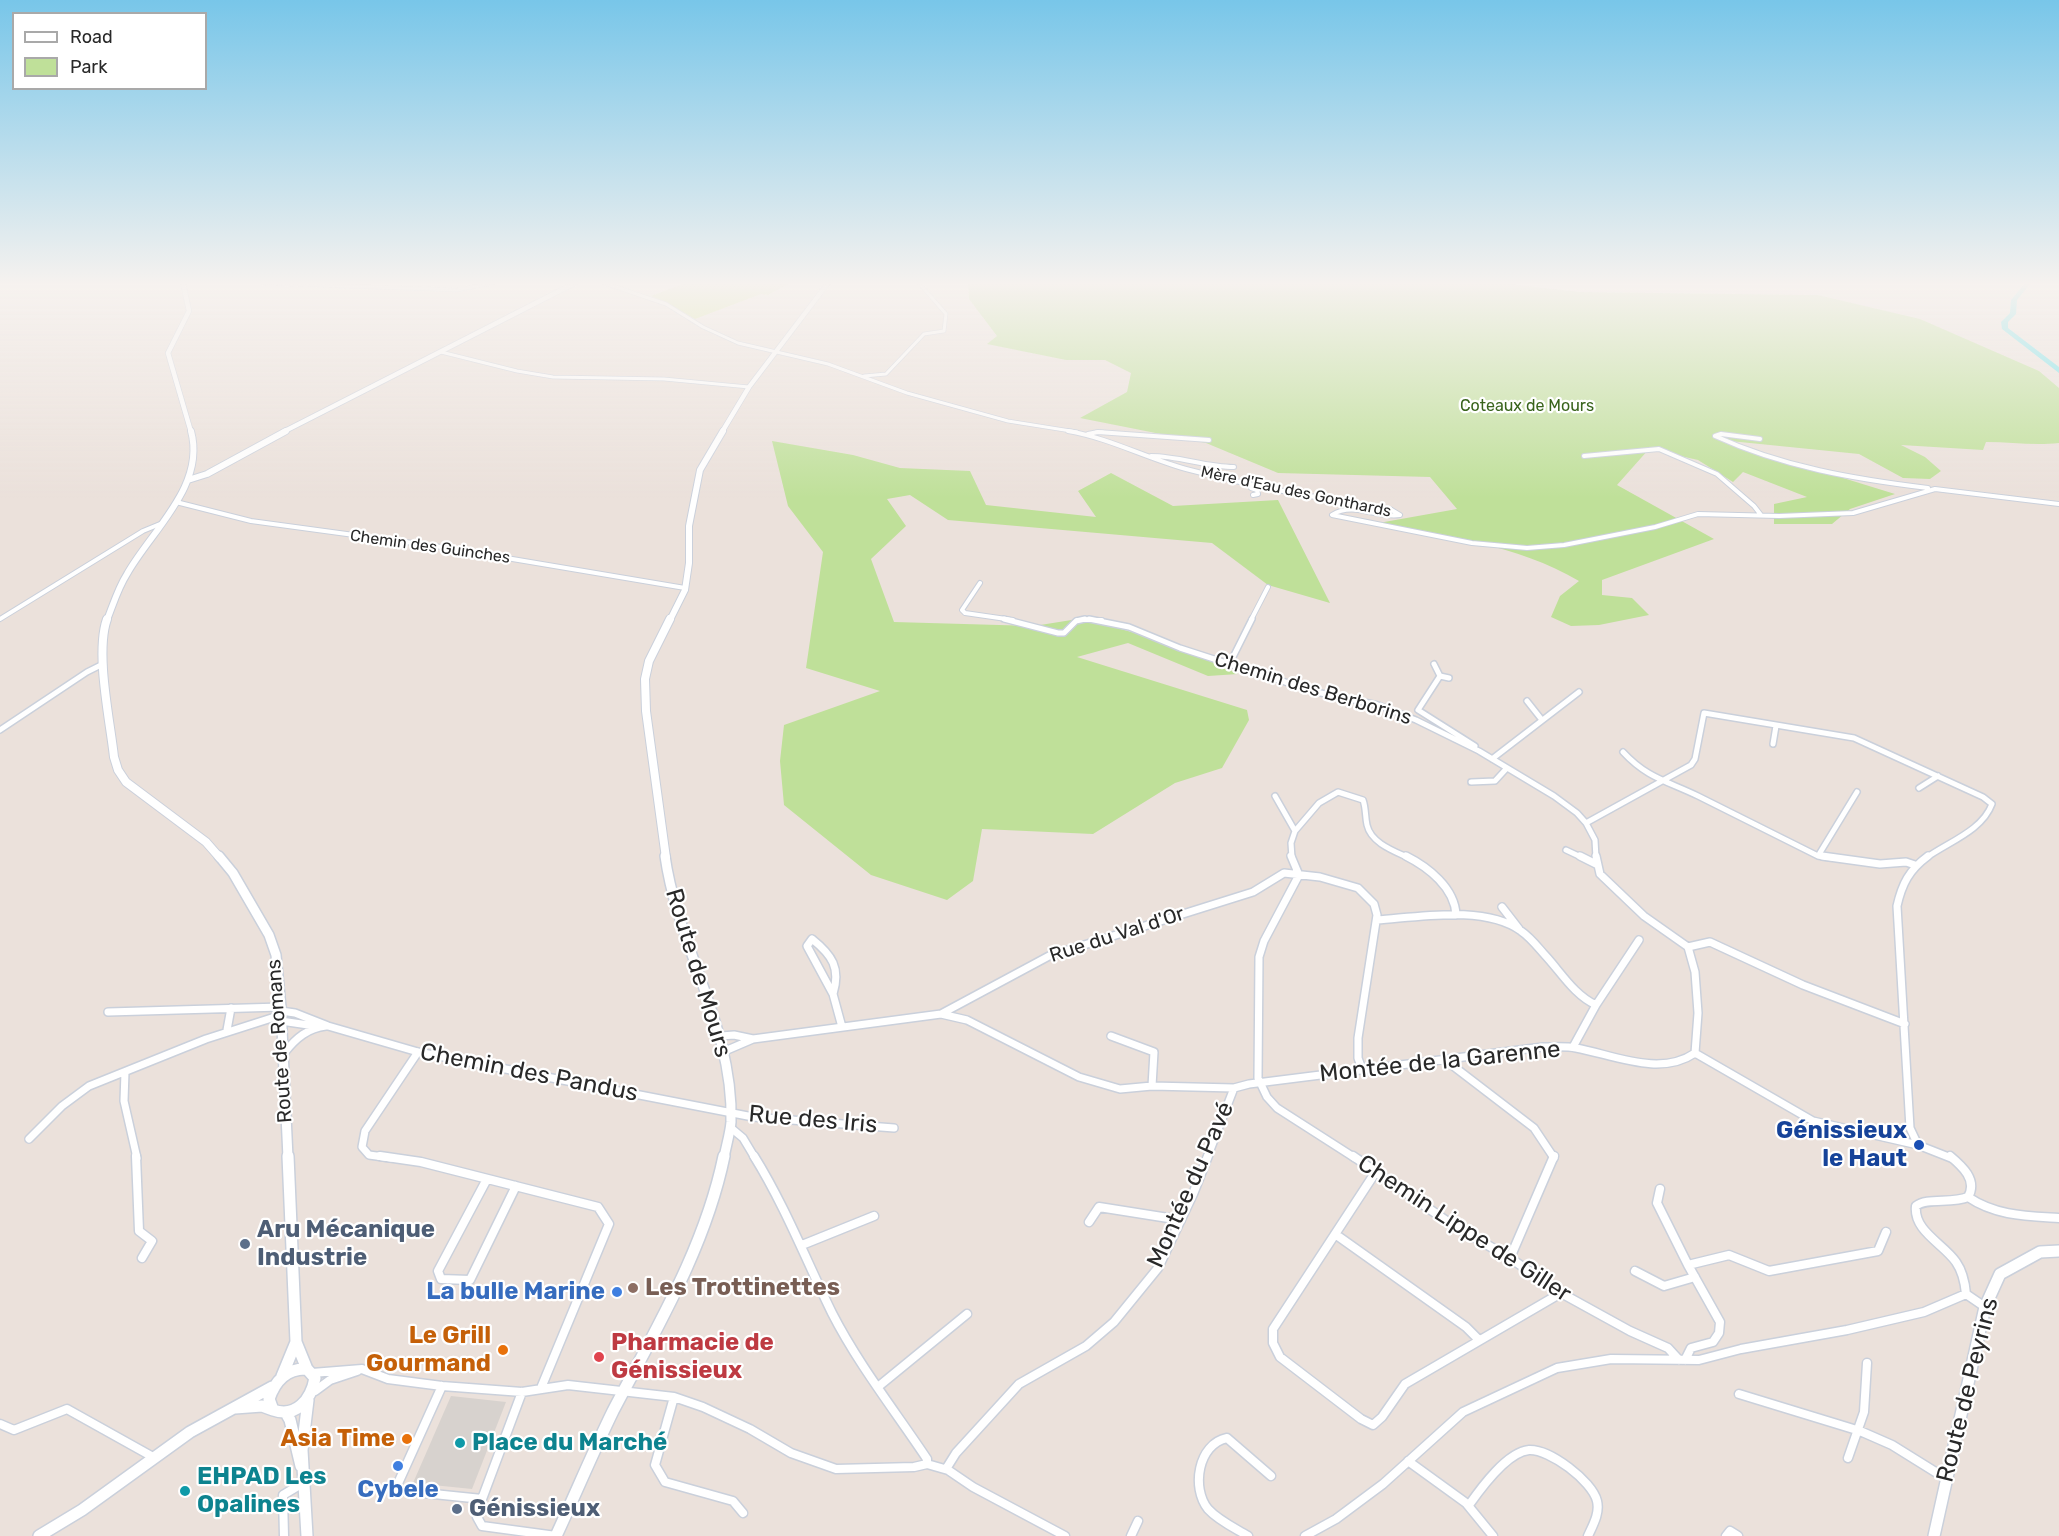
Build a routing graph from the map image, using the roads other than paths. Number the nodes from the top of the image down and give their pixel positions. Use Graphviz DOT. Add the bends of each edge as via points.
graph roads {
  1 [pos="168,355"];
  2 [pos="436,355"];
  3 [pos="452,355"];
  4 [pos="776,355"];
  5 [pos="785,355"];
  6 [pos="904,355"];
  7 [pos="860,376"];
  8 [pos="749,387"];
  9 [pos="1087,434"];
  10 [pos="1760,439"];
  11 [pos="1209,440"];
  12 [pos="1149,456"];
  13 [pos="1584,456"];
  14 [pos="1234,467"];
  15 [pos="1204,473"];
  16 [pos="207,474"];
  17 [pos="188,480"];
  18 [pos="184,488"];
  19 [pos="1935,489"];
  20 [pos="1253,495"];
  21 [pos="176,502"];
  22 [pos="2059,504"];
  23 [pos="1761,515"];
  24 [pos="160,525"];
  25 [pos="1518,548"];
  26 [pos="981,584"];
  27 [pos="1268,587"];
  28 [pos="685,588"];
  29 [pos="0,619"];
  30 [pos="1230,663"];
  31 [pos="103,664"];
  32 [pos="1434,664"];
  33 [pos="1440,676"];
  34 [pos="1449,678"];
  35 [pos="1579,692"];
  36 [pos="1527,701"];
  37 [pos="1542,720"];
  38 [pos="1776,726"];
  39 [pos="0,730"];
  40 [pos="1773,744"];
  41 [pos="1479,751"];
  42 [pos="1623,752"];
  43 [pos="1492,759"];
  44 [pos="1506,769"];
  45 [pos="1938,776"];
  46 [pos="1471,782"];
  47 [pos="1662,782"];
  48 [pos="1919,788"];
  49 [pos="1857,792"];
  50 [pos="1275,796"];
  51 [pos="1586,823"];
  52 [pos="1295,831"];
  53 [pos="1566,850"];
  54 [pos="1818,856"];
  55 [pos="1596,864"];
  56 [pos="1915,865"];
  57 [pos="1299,875"];
  58 [pos="1502,907"];
  59 [pos="1456,915"];
  60 [pos="1377,920"];
  61 [pos="1520,930"];
  62 [pos="1639,940"];
  63 [pos="1688,947"];
  64 [pos="833,994"];
  65 [pos="1596,1005"];
  66 [pos="231,1008"];
  67 [pos="108,1012"];
  68 [pos="281,1013"];
  69 [pos="941,1014"];
  70 [pos="1905,1024"];
  71 [pos="327,1026"];
  72 [pos="316,1027"];
  73 [pos="842,1028"];
  74 [pos="227,1030"];
  75 [pos="721,1036"];
  76 [pos="1111,1036"];
  77 [pos="753,1039"];
  78 [pos="1573,1047"];
  79 [pos="418,1052"];
  80 [pos="725,1052"];
  81 [pos="1695,1053"];
  82 [pos="282,1054"];
  83 [pos="1443,1059"];
  84 [pos="1362,1069"];
  85 [pos="125,1072"];
  86 [pos="1260,1083"];
  87 [pos="1152,1086"];
  88 [pos="1234,1088"];
  89 [pos="732,1112"];
  90 [pos="730,1128"];
  91 [pos="894,1128"];
  92 [pos="29,1139"];
  93 [pos="1918,1145"];
  94 [pos="1375,1173"];
  95 [pos="487,1179"];
  96 [pos="516,1186"];
  97 [pos="1660,1189"];
  98 [pos="1968,1197"];
  99 [pos="874,1216"];
  100 [pos="2059,1218"];
  101 [pos="1182,1220"];
  102 [pos="1089,1222"];
  103 [pos="1886,1232"];
  104 [pos="1335,1234"];
  105 [pos="802,1245"];
  106 [pos="2059,1251"];
  107 [pos="142,1258"];
  108 [pos="1510,1258"];
  109 [pos="1688,1265"];
  110 [pos="1635,1271"];
  111 [pos="1695,1277"];
  112 [pos="1561,1293"];
  113 [pos="1966,1294"];
  114 [pos="1985,1307"];
  115 [pos="967,1314"];
  116 [pos="1479,1340"];
  117 [pos="296,1342"];
  118 [pos="1682,1360"];
  119 [pos="1867,1363"];
  120 [pos="362,1369"];
  121 [pos="310,1371"];
  122 [pos="279,1380"];
  123 [pos="442,1386"];
  124 [pos="879,1386"];
  125 [pos="541,1388"];
  126 [pos="623,1391"];
  127 [pos="522,1392"];
  128 [pos="1739,1394"];
  129 [pos="310,1396"];
  130 [pos="674,1397"];
  131 [pos="227,1409"];
  132 [pos="279,1412"];
  133 [pos="0,1424"];
  134 [pos="1860,1431"];
  135 [pos="153,1457"];
  136 [pos="1848,1458"];
  137 [pos="1408,1461"];
  138 [pos="931,1465"];
  139 [pos="946,1469"];
  140 [pos="1271,1476"];
  141 [pos="303,1477"];
  142 [pos="1945,1478"];
  143 [pos="482,1498"];
  144 [pos="1469,1504"];
  145 [pos="743,1513"];
  146 [pos="1138,1521"];
  147 [pos="540,1535"];
  148 [pos="39,1536"];
  149 [pos="284,1536"];
  150 [pos="307,1536"];
  151 [pos="556,1536"];
  152 [pos="1065,1536"];
  153 [pos="1131,1536"];
  154 [pos="1248,1536"];
  155 [pos="1305,1536"];
  156 [pos="1493,1536"];
  157 [pos="1588,1536"];
  158 [pos="1726,1536"];
  159 [pos="1738,1536"];
  160 [pos="1934,1536"];
  1 -- 17 [label="street, Route de Romans" via="192,435"];
  2 -- 16 [label="street"];
  3 -- 8 [label="street" via="553,377 664,379"];
  4 -- 8 [label="street, Route de Mours"];
  5 -- 7 [label="street, Mère d'Eau des Gonthards"];
  6 -- 7 [label="street" via="886,374"];
  7 -- 9 [label="street, Mère d'Eau des Gonthards" via="1000,419"];
  8 -- 28 [label="street, Route de Mours" via="700,470 689,526"];
  9 -- 11 [label="street"];
  9 -- 12 [label="street, Mère d'Eau des Gonthards"];
  10 -- 19 [label="street" via="1715,436 1760,456 1807,468"];
  12 -- 14 [label="street"];
  12 -- 15 [label="street, Mère d'Eau des Gonthards"];
  13 -- 23 [label="street" via="1659,449 1718,474"];
  15 -- 20 [label="street" via="1257,490 1258,494"];
  15 -- 25 [label="street, Mère d'Eau des Gonthards" via="1295,495 1390,509 1400,515 1349,509 1335,512 1334,516"];
  16 -- 17 [label="street"];
  16 -- 18 [label="street"];
  17 -- 18 [label="street, Route de Romans"];
  18 -- 21 [label="street, Route de Romans"];
  19 -- 22 [label="street"];
  19 -- 23 [label="street" via="1853,513"];
  21 -- 24 [label="street, Route de Romans"];
  21 -- 28 [label="street, Chemin des Guinches" via="251,521 435,546"];
  23 -- 25 [label="street" via="1698,514 1664,525 1564,545"];
  24 -- 29 [label="street" via="143,531"];
  24 -- 31 [label="street, Route de Romans" via="117,592 104,628"];
  26 -- 30 [label="street, Chemin des Berborins" via="963,606 964,613 1017,621 1058,633 1064,633 1077,620 1132,627 1180,648"];
  27 -- 30 [label="street"];
  28 -- 75 [label="street, Route de Mours" via="649,661 646,711 663,843 676,906"];
  30 -- 41 [label="street, Chemin des Berborins" via="1316,692 1378,705"];
  31 -- 39 [label="street"];
  31 -- 68 [label="street, Route de Romans" via="118,770 126,782 206,842 233,873 269,935 276,955"];
  32 -- 33 [label="street"];
  33 -- 34 [label="street"];
  33 -- 41 [label="street" via="1419,712"];
  35 -- 37 [label="street"];
  36 -- 37 [label="street"];
  37 -- 43 [label="street"];
  38 -- 40 [label="street"];
  38 -- 45 [label="street" via="1854,738"];
  38 -- 47 [label="street" via="1704,713 1695,759"];
  41 -- 43 [label="street, Chemin des Berborins"];
  42 -- 47 [label="street" via="1636,766"];
  43 -- 44 [label="street, Chemin des Berborins"];
  44 -- 46 [label="street" via="1495,781"];
  44 -- 51 [label="street, Chemin des Berborins" via="1554,796"];
  45 -- 48 [label="street"];
  45 -- 56 [label="street" via="1990,803 1990,811"];
  47 -- 51 [label="street"];
  47 -- 54 [label="street"];
  49 -- 54 [label="street"];
  50 -- 52 [label="street"];
  51 -- 55 [label="street, Chemin des Berborins" via="1595,840"];
  52 -- 57 [label="street" via="1289,849"];
  52 -- 59 [label="street" via="1316,805 1338,792 1363,800 1371,834 1424,866 1448,894 1457,909"];
  53 -- 55 [label="street"];
  54 -- 56 [label="street"];
  55 -- 63 [label="street, Chemin des Berborins" via="1613,889"];
  56 -- 70 [label="street" via="1895,908"];
  57 -- 60 [label="street" via="1358,888 1374,904"];
  57 -- 69 [label="street, Rue du Val d'Or" via="1284,873 1253,892 1049,956"];
  57 -- 86 [label="street" via="1259,957"];
  58 -- 61 [label="street"];
  59 -- 60 [label="street"];
  59 -- 61 [label="street" via="1480,915"];
  60 -- 84 [label="street" via="1358,1038"];
  61 -- 65 [label="street" via="1583,999"];
  62 -- 65 [label="street"];
  63 -- 70 [label="street" via="1710,942"];
  63 -- 81 [label="street" via="1697,993"];
  64 -- 64 [label="street" via="835,966 828,952 812,939 807,945"];
  64 -- 73 [label="street"];
  65 -- 78 [label="street"];
  66 -- 67 [label="street"];
  66 -- 68 [label="street"];
  66 -- 74 [label="street"];
  68 -- 71 [label="street, Chemin des Pandus" via="295,1013"];
  68 -- 72 [label="street, Chemin des Pandus"];
  68 -- 74 [label="street"];
  68 -- 82 [label="street, Route de Romans"];
  69 -- 73 [label="street"];
  69 -- 87 [label="street" via="967,1020 1098,1084 1120,1089"];
  70 -- 93 [label="street" via="1910,1128"];
  71 -- 72 [label="street, Chemin des Pandus"];
  71 -- 79 [label="street, Chemin des Pandus"];
  72 -- 82 [label="street, Chemin des Pandus" via="296,1039"];
  73 -- 77 [label="street"];
  74 -- 85 [label="street"];
  75 -- 77 [label="street"];
  75 -- 80 [label="street, Route de Mours"];
  76 -- 87 [label="street" via="1154,1052"];
  77 -- 80 [label="street"];
  78 -- 81 [label="street, Montée de la Garenne" via="1655,1065 1686,1059"];
  78 -- 83 [label="street, Montée de la Garenne"];
  79 -- 89 [label="street, Chemin des Pandus"];
  79 -- 95 [label="street" via="365,1131 362,1147 369,1155 421,1162"];
  80 -- 89 [label="street, Route de Mours"];
  81 -- 93 [label="street" via="1813,1121"];
  82 -- 117 [label="street, Route de Romans"];
  83 -- 84 [label="street, Montée de la Garenne"];
  83 -- 108 [label="street" via="1534,1128 1554,1157"];
  84 -- 86 [label="street, Montée de la Garenne"];
  85 -- 92 [label="street" via="83,1089"];
  85 -- 107 [label="street" via="124,1101 138,1164 140,1231 152,1241"];
  86 -- 88 [label="street, Montée du Pavé"];
  86 -- 94 [label="street, Chemin Lippe de Giller" via="1277,1108"];
  87 -- 88 [label="street"];
  88 -- 101 [label="street, Montée du Pavé"];
  89 -- 90 [label="street, Route de Mours"];
  89 -- 91 [label="street, Rue des Iris"];
  90 -- 105 [label="street" via="743,1138"];
  90 -- 126 [label="street, Route de Mours" via="702,1235"];
  93 -- 98 [label="street" via="1949,1156 1965,1169 1971,1182"];
  94 -- 104 [label="street"];
  94 -- 108 [label="street, Chemin Lippe de Giller"];
  95 -- 96 [label="street"];
  95 -- 96 [label="street" via="438,1270 441,1278 470,1280"];
  96 -- 125 [label="street" via="598,1208 609,1224"];
  97 -- 109 [label="street" via="1660,1212"];
  98 -- 100 [label="street" via="1979,1207 1994,1212"];
  98 -- 113 [label="street" via="1958,1202 1921,1202 1915,1215 1925,1233 1962,1270"];
  99 -- 105 [label="street"];
  101 -- 102 [label="street" via="1099,1207"];
  101 -- 139 [label="street, Montée du Pavé" via="1158,1268 1114,1322 1086,1346 1019,1384"];
  103 -- 109 [label="street" via="1878,1251 1769,1271 1729,1255"];
  104 -- 116 [label="street"];
  104 -- 116 [label="street" via="1273,1329 1273,1343 1280,1357 1361,1419 1373,1425 1406,1384"];
  105 -- 124 [label="street" via="833,1314"];
  106 -- 114 [label="street, Route de Peyrins" via="2040,1252 2000,1274"];
  108 -- 112 [label="street, Chemin Lippe de Giller"];
  109 -- 111 [label="street"];
  110 -- 111 [label="street" via="1664,1286"];
  111 -- 118 [label="street" via="1720,1322 1719,1333 1713,1342 1691,1348"];
  112 -- 116 [label="street"];
  112 -- 118 [label="street, Chemin Lippe de Giller" via="1630,1332 1668,1348"];
  113 -- 114 [label="street"];
  113 -- 118 [label="street" via="1924,1312 1847,1330 1699,1360"];
  114 -- 142 [label="street, Route de Peyrins"];
  115 -- 124 [label="street"];
  117 -- 121 [label="street, Route de Romans"];
  117 -- 122 [label="street, Route de Romans"];
  118 -- 137 [label="street" via="1611,1359 1557,1368 1463,1412"];
  119 -- 134 [label="street" via="1869,1387"];
  120 -- 121 [label="street"];
  120 -- 123 [label="street" via="388,1379"];
  120 -- 129 [label="street" via="330,1380"];
  121 -- 122 [label="street" via="293,1370"];
  121 -- 129 [label="street" via="315,1378"];
  122 -- 131 [label="street" via="265,1392"];
  122 -- 132 [label="street" via="269,1399"];
  123 -- 127 [label="street"];
  123 -- 143 [label="street" via="395,1490"];
  124 -- 138 [label="street"];
  125 -- 126 [label="street" via="568,1385"];
  125 -- 127 [label="street"];
  126 -- 130 [label="street"];
  126 -- 151 [label="street, Route de Mours"];
  127 -- 143 [label="street"];
  128 -- 134 [label="street"];
  129 -- 132 [label="street" via="294,1410"];
  129 -- 141 [label="street" via="303,1418"];
  130 -- 138 [label="street" via="836,1470"];
  130 -- 145 [label="street" via="655,1465 660,1474 665,1482 733,1501"];
  131 -- 132 [label="street" via="262,1406"];
  131 -- 135 [label="street"];
  132 -- 141 [label="street" via="291,1420"];
  133 -- 135 [label="street" via="15,1430 67,1409"];
  134 -- 136 [label="street"];
  134 -- 142 [label="street" via="1892,1445"];
  135 -- 148 [label="street" via="82,1510"];
  137 -- 144 [label="street"];
  137 -- 155 [label="street" via="1336,1519"];
  138 -- 139 [label="street"];
  139 -- 152 [label="street"];
  140 -- 154 [label="street" via="1227,1438 1212,1444 1201,1464 1205,1504 1216,1516"];
  141 -- 149 [label="street" via="283,1495"];
  141 -- 150 [label="street"];
  142 -- 160 [label="street, Route de Peyrins"];
  143 -- 147 [label="street" via="477,1524"];
  144 -- 156 [label="street"];
  144 -- 157 [label="street" via="1510,1461 1529,1450 1546,1452 1594,1493 1598,1515"];
  146 -- 153 [label="street"];
  147 -- 151 [label="street"];
  158 -- 159 [label="street" via="1730,1531"];
}
